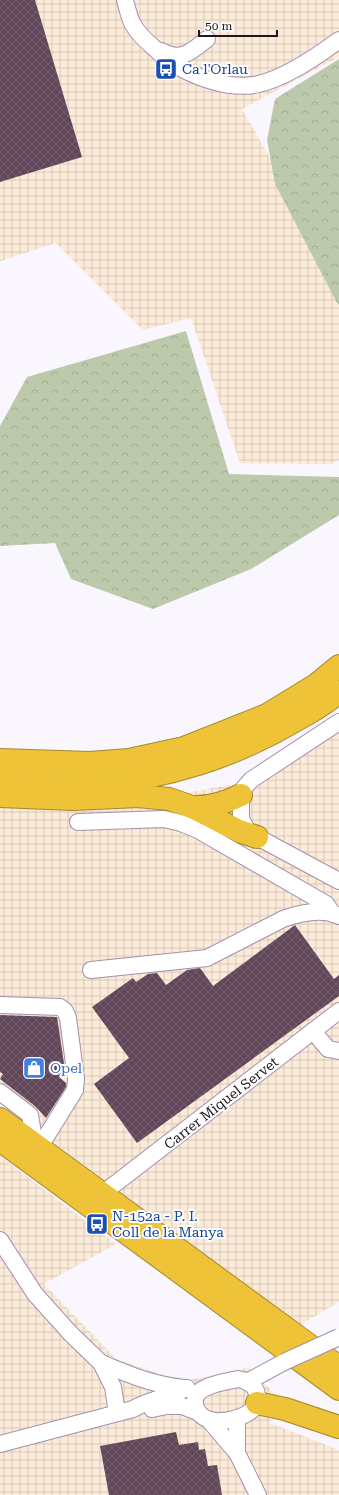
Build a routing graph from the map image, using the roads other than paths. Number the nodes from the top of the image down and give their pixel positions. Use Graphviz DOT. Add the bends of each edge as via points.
graph roads {
  1 [pos="125,0"];
  2 [pos="339,40"];
  3 [pos="145,44"];
  4 [pos="216,82"];
  5 [pos="339,666"];
  6 [pos="339,692"];
  7 [pos="339,722"];
  8 [pos="0,760"];
  9 [pos="0,780"];
  10 [pos="241,794"];
  11 [pos="0,796"];
  12 [pos="192,807"];
  13 [pos="78,822"];
  14 [pos="257,838"];
  15 [pos="339,882"];
  16 [pos="336,915"];
  17 [pos="91,970"];
  18 [pos="0,1006"];
  19 [pos="339,1011"];
  20 [pos="313,1031"];
  21 [pos="339,1051"];
  22 [pos="0,1092"];
  23 [pos="0,1119"];
  24 [pos="0,1140"];
  25 [pos="37,1146"];
  26 [pos="102,1194"];
  27 [pos="0,1240"];
  28 [pos="339,1337"];
  29 [pos="101,1362"];
  30 [pos="339,1367"];
  31 [pos="247,1382"];
  32 [pos="194,1389"];
  33 [pos="339,1389"];
  34 [pos="257,1403"];
  35 [pos="133,1409"];
  36 [pos="117,1413"];
  37 [pos="203,1416"];
  38 [pos="237,1418"];
  39 [pos="339,1427"];
  40 [pos="0,1444"];
  41 [pos="237,1453"];
  42 [pos="258,1495"];
  1 -- 3 [label="street" via="132,23"];
  2 -- 4 [label="street" via="320,54 273,79 254,85"];
  3 -- 4 [label="street" via="183,69"];
  3 -- 4 [label="street" via="169,56 187,54 202,43 192,58 195,67"];
  5 -- 8 [label="highway" via="316,685 267,715 184,748 129,760 90,763"];
  6 -- 9 [label="highway" via="328,702 273,734 218,758 169,772 91,784"];
  7 -- 10 [label="street" via="251,780"];
  10 -- 12 [label="highway" via="220,804 203,808"];
  10 -- 14 [label="street" via="242,819 248,832"];
  11 -- 12 [label="highway" via="73,799 138,796 168,799"];
  12 -- 14 [label="highway"];
  13 -- 16 [label="street" via="164,819 181,823 198,830 326,904"];
  14 -- 15 [label="street"];
  16 -- 17 [label="street" via="319,912 295,914 207,958"];
  18 -- 25 [label="street" via="60,1007 68,1018 76,1079 75,1090"];
  19 -- 20 [label="street, Carrer Miquel Servet"];
  20 -- 21 [label="street" via="328,1049"];
  20 -- 26 [label="street, Carrer Miquel Servet"];
  22 -- 25 [label="street" via="30,1115"];
  23 -- 25 [label="highway"];
  24 -- 33 [label="highway"];
  25 -- 26 [label="highway"];
  26 -- 30 [label="highway"];
  27 -- 29 [label="street" via="35,1294 70,1333"];
  28 -- 31 [label="street, bridge"];
  29 -- 32 [label="street" via="144,1381"];
  29 -- 36 [label="street" via="113,1387"];
  31 -- 32 [label="street" via="238,1379"];
  31 -- 34 [label="street" via="256,1392"];
  32 -- 35 [label="street" via="144,1402"];
  32 -- 37 [label="street" via="195,1404"];
  34 -- 38 [label="street" via="253,1409"];
  34 -- 39 [label="highway" via="285,1409"];
  35 -- 36 [label="street"];
  35 -- 37 [label="street" via="182,1406"];
  36 -- 40 [label="street"];
  37 -- 38 [label="street" via="225,1420"];
  37 -- 41 [label="street"];
  38 -- 41 [label="street"];
  41 -- 42 [label="street"];
}
